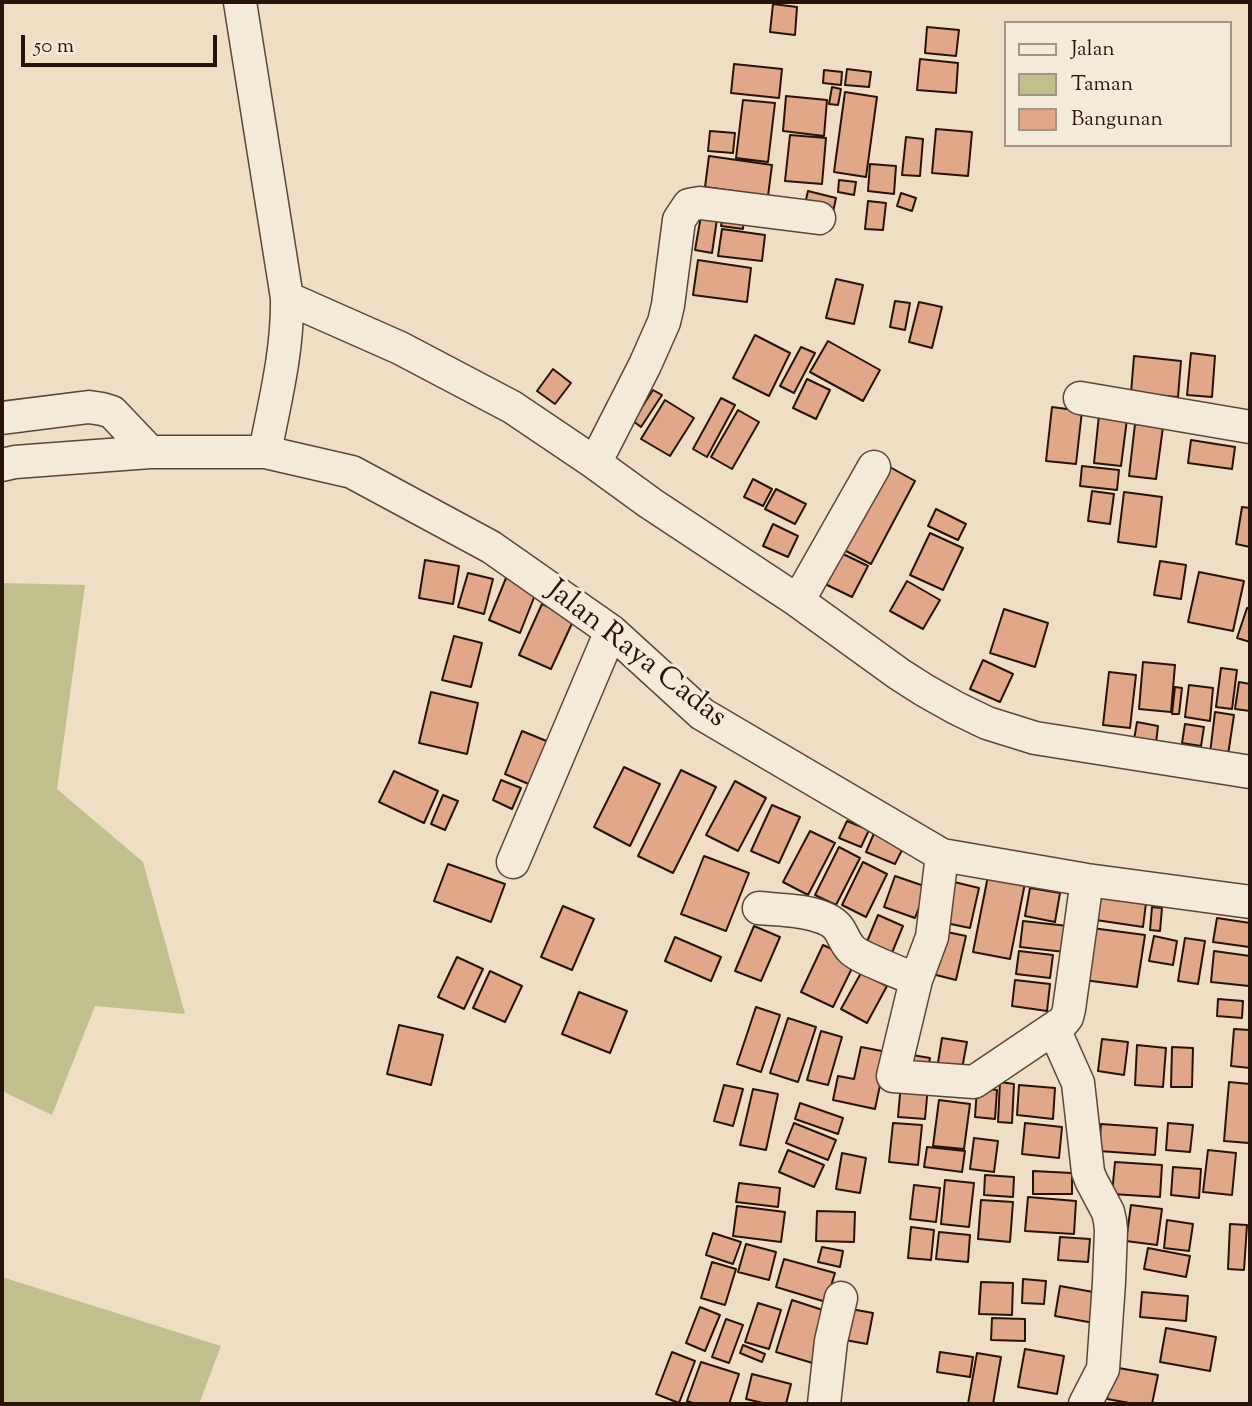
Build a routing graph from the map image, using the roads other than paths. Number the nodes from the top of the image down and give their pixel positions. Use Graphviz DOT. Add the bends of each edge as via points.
graph roads {
  1 [pos="240,2"];
  2 [pos="819,218"];
  3 [pos="288,310"];
  4 [pos="1080,398"];
  5 [pos="2,418"];
  6 [pos="1250,427"];
  7 [pos="150,452"];
  8 [pos="265,452"];
  9 [pos="8,463"];
  10 [pos="595,463"];
  11 [pos="874,467"];
  12 [pos="797,601"];
  13 [pos="611,631"];
  14 [pos="1250,772"];
  15 [pos="943,855"];
  16 [pos="513,862"];
  17 [pos="1087,880"];
  18 [pos="1250,902"];
  19 [pos="759,908"];
  20 [pos="916,980"];
  21 [pos="1054,1030"];
  22 [pos="841,1298"];
  23 [pos="824,1404"];
  24 [pos="1085,1404"];
  1 -- 3 [label="street"];
  2 -- 10 [label="street" via="689,205 679,220 664,322"];
  3 -- 8 [label="street" via="282,369"];
  3 -- 10 [label="street" via="400,348 512,407"];
  4 -- 6 [label="street"];
  5 -- 7 [label="street" via="102,409 112,412"];
  7 -- 8 [label="street, Jalan Raya Cadas"];
  7 -- 9 [label="street, Jalan Raya Cadas"];
  8 -- 13 [label="street, Jalan Raya Cadas" via="363,476 491,547"];
  10 -- 12 [label="street"];
  11 -- 12 [label="street"];
  12 -- 14 [label="street" via="924,690 987,723 1035,738"];
  13 -- 15 [label="street, Jalan Raya Cadas" via="702,714"];
  13 -- 16 [label="street"];
  15 -- 17 [label="street, Jalan Raya Cadas"];
  15 -- 20 [label="street" via="932,937"];
  17 -- 18 [label="street, Jalan Raya Cadas"];
  17 -- 21 [label="street" via="1068,1017"];
  19 -- 20 [label="street" via="825,918 836,925 851,949"];
  20 -- 21 [label="street" via="893,1076 974,1082"];
  21 -- 24 [label="street" via="1078,1083 1088,1172 1110,1221 1103,1369"];
  22 -- 23 [label="street"];
}
